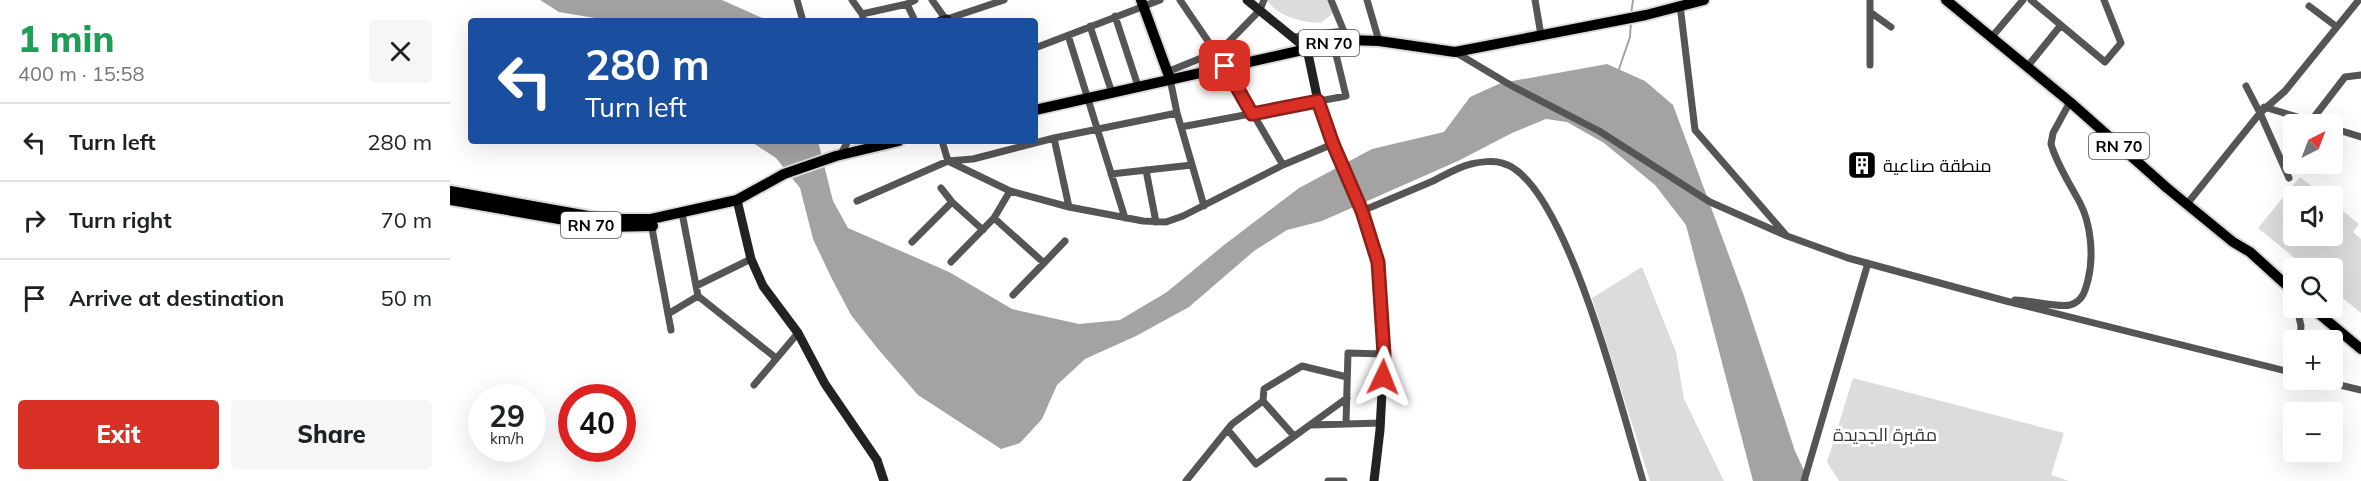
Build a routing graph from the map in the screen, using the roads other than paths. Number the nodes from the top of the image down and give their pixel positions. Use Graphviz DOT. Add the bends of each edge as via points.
graph roads {
  1 [pos="852,0"];
  2 [pos="915,0"];
  3 [pos="932,0"];
  4 [pos="1004,0"];
  5 [pos="1160,0"];
  6 [pos="1180,0"];
  7 [pos="1247,0"];
  8 [pos="1264,0"];
  9 [pos="1331,0"];
  10 [pos="1367,0"];
  11 [pos="1535,0"];
  12 [pos="1704,0"];
  13 [pos="1870,0"];
  14 [pos="1946,0"];
  15 [pos="2023,0"];
  16 [pos="2031,0"];
  17 [pos="2104,0"];
  18 [pos="800,1"];
  19 [pos="2358,1"];
  20 [pos="1142,3"];
  21 [pos="907,4"];
  22 [pos="1680,5"];
  23 [pos="2309,6"];
  24 [pos="1260,10"];
  25 [pos="1870,12"];
  26 [pos="1114,16"];
  27 [pos="863,17"];
  28 [pos="803,18"];
  29 [pos="914,18"];
  30 [pos="943,18"];
  31 [pos="950,18"];
  32 [pos="2061,25"];
  33 [pos="1090,26"];
  34 [pos="1891,27"];
  35 [pos="2337,27"];
  36 [pos="1346,35"];
  37 [pos="1068,36"];
  38 [pos="1541,36"];
  39 [pos="1293,37"];
  40 [pos="1991,38"];
  41 [pos="1379,41"];
  42 [pos="1333,42"];
  43 [pos="1038,47"];
  44 [pos="1307,49"];
  45 [pos="1455,52"];
  46 [pos="1216,53"];
  47 [pos="1870,65"];
  48 [pos="1225,66"];
  49 [pos="2027,68"];
  50 [pos="2361,75"];
  51 [pos="1168,76"];
  52 [pos="2246,86"];
  53 [pos="1138,87"];
  54 [pos="1112,93"];
  55 [pos="1087,99"];
  56 [pos="1318,101"];
  57 [pos="2070,102"];
  58 [pos="2256,105"];
  59 [pos="2267,108"];
  60 [pos="1038,109"];
  61 [pos="1177,113"];
  62 [pos="2260,113"];
  63 [pos="1252,114"];
  64 [pos="2286,114"];
  65 [pos="2317,114"];
  66 [pos="1181,126"];
  67 [pos="1096,129"];
  68 [pos="2343,131"];
  69 [pos="2361,137"];
  70 [pos="1054,138"];
  71 [pos="1038,142"];
  72 [pos="846,144"];
  73 [pos="886,144"];
  74 [pos="943,144"];
  75 [pos="1031,144"];
  76 [pos="1333,144"];
  77 [pos="839,155"];
  78 [pos="948,161"];
  79 [pos="1192,165"];
  80 [pos="1283,165"];
  81 [pos="1146,170"];
  82 [pos="1111,174"];
  83 [pos="2289,178"];
  84 [pos="941,188"];
  85 [pos="450,191"];
  86 [pos="1011,191"];
  87 [pos="450,200"];
  88 [pos="733,200"];
  89 [pos="857,201"];
  90 [pos="952,202"];
  91 [pos="499,204"];
  92 [pos="2187,204"];
  93 [pos="1204,206"];
  94 [pos="1069,207"];
  95 [pos="1361,208"];
  96 [pos="683,216"];
  97 [pos="994,218"];
  98 [pos="1125,218"];
  99 [pos="651,222"];
  100 [pos="1156,222"];
  101 [pos="983,230"];
  102 [pos="1787,236"];
  103 [pos="1065,241"];
  104 [pos="912,242"];
  105 [pos="751,260"];
  106 [pos="951,262"];
  107 [pos="1044,263"];
  108 [pos="1868,263"];
  109 [pos="2283,282"];
  110 [pos="696,286"];
  111 [pos="698,296"];
  112 [pos="1013,296"];
  113 [pos="2006,301"];
  114 [pos="668,314"];
  115 [pos="2324,318"];
  116 [pos="671,330"];
  117 [pos="798,333"];
  118 [pos="2361,349"];
  119 [pos="1384,354"];
  120 [pos="776,358"];
  121 [pos="2283,370"];
  122 [pos="1347,377"];
  123 [pos="754,385"];
  124 [pos="2343,386"];
  125 [pos="2361,390"];
  126 [pos="1347,398"];
  127 [pos="1263,401"];
  128 [pos="1346,423"];
  129 [pos="1381,423"];
  130 [pos="1310,425"];
  131 [pos="1227,430"];
  132 [pos="1294,436"];
  133 [pos="884,481"];
  134 [pos="1186,481"];
  135 [pos="1328,481"];
  136 [pos="1344,481"];
  137 [pos="1374,481"];
  138 [pos="1642,481"];
  139 [pos="1804,481"];
  1 -- 27 [label="street"];
  2 -- 21 [label="street"];
  3 -- 30 [label="street"];
  4 -- 31 [label="street"];
  5 -- 20 [label="street"];
  6 -- 46 [label="street"];
  7 -- 24 [label="street"];
  8 -- 24 [label="street"];
  9 -- 36 [label="street"];
  10 -- 41 [label="street"];
  11 -- 38 [label="street"];
  12 -- 22 [label="main road, RN 70"];
  13 -- 25 [label="street"];
  14 -- 40 [label="main road, RN 70"];
  15 -- 40 [label="street"];
  16 -- 32 [label="street"];
  17 -- 32 [label="street" via="2121,43 2105,62"];
  18 -- 28 [label="street"];
  19 -- 35 [label="street"];
  20 -- 26 [label="street"];
  20 -- 51 [label="main road"];
  21 -- 27 [label="street"];
  21 -- 29 [label="street"];
  22 -- 38 [label="main road, RN 70"];
  22 -- 102 [label="street" via="1695,130"];
  23 -- 35 [label="street"];
  24 -- 39 [label="street"];
  24 -- 46 [label="street"];
  25 -- 34 [label="street"];
  25 -- 47 [label="street"];
  26 -- 33 [label="street"];
  26 -- 53 [label="street"];
  32 -- 49 [label="street"];
  33 -- 37 [label="street"];
  33 -- 54 [label="street"];
  35 -- 59 [label="street"];
  36 -- 39 [label="street"];
  36 -- 41 [label="main road, RN 70"];
  36 -- 42 [label="main road, RN 70"];
  37 -- 43 [label="street"];
  37 -- 55 [label="street"];
  38 -- 45 [label="main road, RN 70"];
  39 -- 44 [label="street"];
  40 -- 49 [label="main road, RN 70"];
  41 -- 45 [label="main road, RN 70"];
  42 -- 44 [label="main road, RN 70"];
  42 -- 56 [label="street" via="1346,96"];
  44 -- 48 [label="main road, RN 70"];
  44 -- 56 [label="street"];
  45 -- 102 [label="street" via="1599,131 1710,202"];
  46 -- 48 [label="street"];
  46 -- 51 [label="street"];
  48 -- 51 [label="main road, RN 70"];
  48 -- 63 [label="street"];
  49 -- 57 [label="main road, RN 70"];
  50 -- 65 [label="street" via="2345,77"];
  51 -- 53 [label="main road, RN 70"];
  51 -- 61 [label="street"];
  52 -- 58 [label="street"];
  53 -- 54 [label="main road, RN 70"];
  54 -- 55 [label="main road, RN 70"];
  55 -- 60 [label="main road, RN 70"];
  55 -- 67 [label="street"];
  56 -- 63 [label="street"];
  56 -- 76 [label="street"];
  57 -- 92 [label="main road, RN 70"];
  57 -- 113 [label="street" via="2051,144 2085,214 2091,256 2085,292 2068,306 2032,300"];
  58 -- 59 [label="street"];
  58 -- 62 [label="street"];
  59 -- 62 [label="street"];
  59 -- 64 [label="street"];
  61 -- 66 [label="street"];
  61 -- 67 [label="street"];
  62 -- 83 [label="street"];
  62 -- 92 [label="street"];
  63 -- 66 [label="street"];
  63 -- 80 [label="street"];
  66 -- 79 [label="street"];
  67 -- 70 [label="street"];
  67 -- 82 [label="street"];
  68 -- 69 [label="street"];
  70 -- 71 [label="street"];
  70 -- 94 [label="street"];
  72 -- 77 [label="street"];
  73 -- 77 [label="main road, RN 70"];
  74 -- 78 [label="street"];
  75 -- 78 [label="street" via="973,159"];
  76 -- 80 [label="street"];
  76 -- 95 [label="street"];
  77 -- 88 [label="main road, RN 70" via="784,174"];
  78 -- 86 [label="street"];
  78 -- 89 [label="street"];
  79 -- 81 [label="street"];
  79 -- 93 [label="street"];
  80 -- 93 [label="street"];
  81 -- 82 [label="street"];
  81 -- 100 [label="street"];
  82 -- 98 [label="street"];
  84 -- 90 [label="street"];
  85 -- 91 [label="main road, RN 70"];
  86 -- 94 [label="street"];
  86 -- 97 [label="street"];
  87 -- 91 [label="main road, RN 70"];
  88 -- 96 [label="main road, RN 70"];
  88 -- 105 [label="street"];
  90 -- 101 [label="street"];
  90 -- 104 [label="street"];
  91 -- 99 [label="main road, RN 70" via="605,223"];
  92 -- 109 [label="main road, RN 70"];
  93 -- 100 [label="street" via="1166,222"];
  94 -- 98 [label="street"];
  95 -- 119 [label="street" via="1378,262"];
  95 -- 138 [label="street" via="1470,164 1503,163 1532,184 1566,242"];
  96 -- 99 [label="main road, RN 70"];
  96 -- 110 [label="street"];
  97 -- 101 [label="street"];
  97 -- 107 [label="street"];
  98 -- 100 [label="street"];
  99 -- 114 [label="street"];
  101 -- 106 [label="street"];
  102 -- 108 [label="street"];
  103 -- 107 [label="street"];
  105 -- 110 [label="street"];
  105 -- 117 [label="street" via="764,286"];
  107 -- 112 [label="street"];
  108 -- 113 [label="street"];
  108 -- 139 [label="street"];
  110 -- 111 [label="street"];
  111 -- 114 [label="street"];
  111 -- 120 [label="street"];
  113 -- 121 [label="street"];
  114 -- 116 [label="street"];
  115 -- 118 [label="main road"];
  117 -- 120 [label="street"];
  117 -- 133 [label="street" via="825,384 877,460"];
  119 -- 122 [label="street" via="1348,353"];
  119 -- 129 [label="street"];
  120 -- 123 [label="street"];
  122 -- 126 [label="street"];
  122 -- 127 [label="street" via="1302,366 1264,389"];
  124 -- 125 [label="street"];
  126 -- 128 [label="street"];
  126 -- 130 [label="street"];
  127 -- 131 [label="street"];
  127 -- 132 [label="street"];
  128 -- 129 [label="street"];
  128 -- 130 [label="street"];
  129 -- 137 [label="street"];
  130 -- 132 [label="street"];
  131 -- 132 [label="street" via="1256,464"];
  131 -- 134 [label="street"];
  135 -- 136 [label="street"];
}
